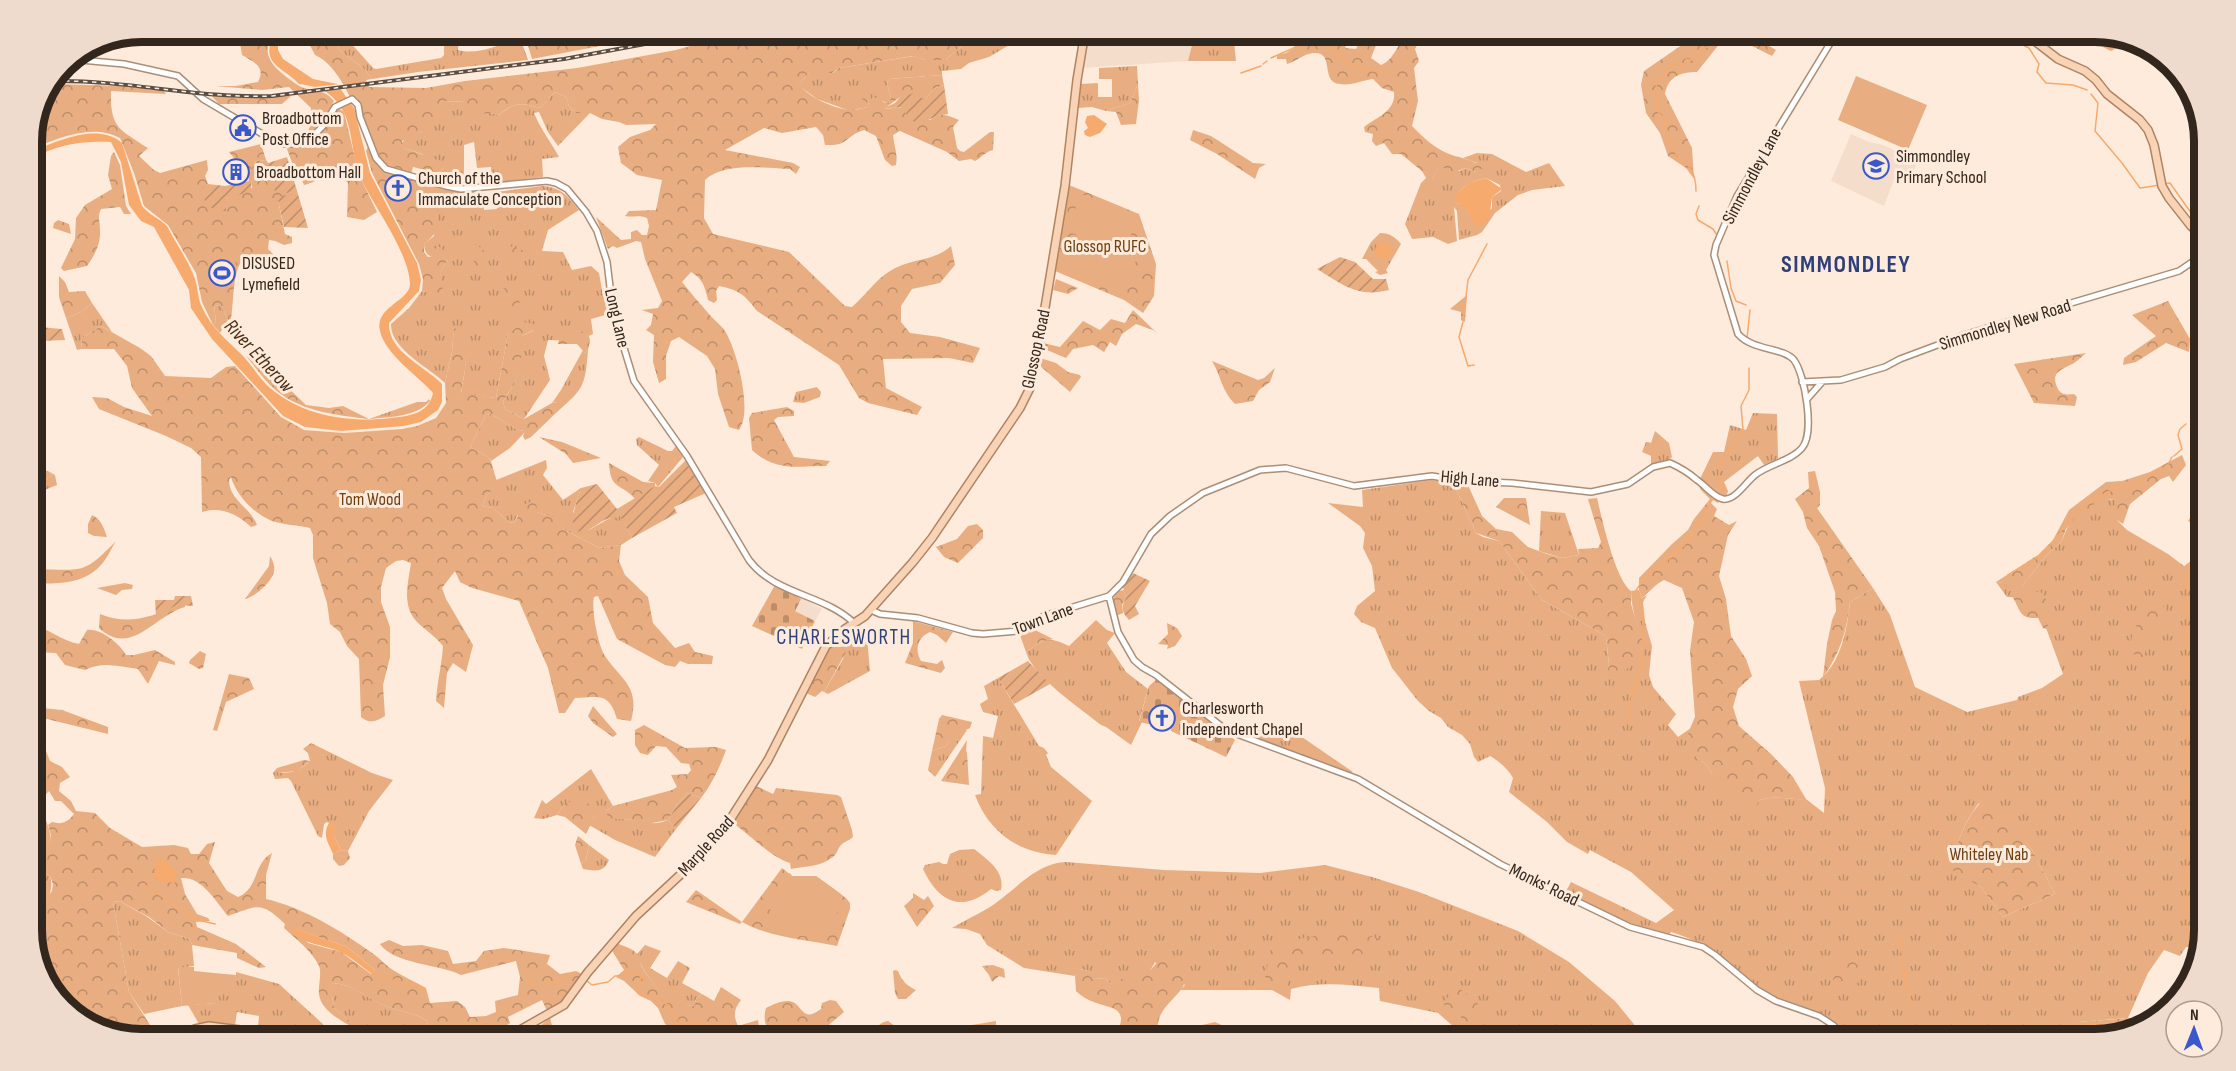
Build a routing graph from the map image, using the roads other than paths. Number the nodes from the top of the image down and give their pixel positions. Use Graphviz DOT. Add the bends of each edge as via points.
graph roads {
  1 [pos="1083,42"];
  2 [pos="1831,42"];
  3 [pos="2036,42"];
  4 [pos="84,60"];
  5 [pos="2194,229"];
  6 [pos="2194,261"];
  7 [pos="1802,382"];
  8 [pos="1822,382"];
  9 [pos="1807,399"];
  10 [pos="1109,596"];
  11 [pos="871,610"];
  12 [pos="865,616"];
  13 [pos="854,623"];
  14 [pos="195,1029"];
  15 [pos="231,1029"];
  16 [pos="523,1029"];
  17 [pos="1836,1029"];
  1 -- 11 [label="main road, Glossop Road" via="1065,186 1030,388 932,538"];
  2 -- 7 [label="street, Simmondley Lane" via="1737,196 1714,255 1738,334 1744,341 1789,355"];
  3 -- 5 [label="main road" via="2058,59 2085,71 2140,120 2154,145 2162,184"];
  4 -- 13 [label="street, Long Lane" via="169,73 183,79 203,99 285,144 310,139 336,106 349,100 356,102 376,158 386,169 461,189 547,181 567,189 586,212 601,241 613,312 634,381 693,464 749,560 779,585 834,609"];
  6 -- 8 [label="street, Simmondley New Road" via="2179,271 1967,334 1885,367"];
  7 -- 8 [label="street, Simmondley New Road"];
  7 -- 9 [label="street, Simmondley Lane"];
  8 -- 9 [label="street"];
  9 -- 10 [label="street, High Lane" via="1807,440 1801,450 1761,471 1726,499 1670,464 1653,467 1628,484 1591,492 1432,476 1354,486 1286,468 1260,470 1203,493 1164,521 1143,544 1123,582"];
  10 -- 11 [label="street, Town Lane" via="1044,616 1018,631 983,634"];
  10 -- 17 [label="street, Monks' Road" via="1118,632 1134,660 1217,725 1358,779 1500,864 1630,927 1703,947 1757,990 1819,1016"];
  11 -- 12 [label="main road, Glossop Road"];
  12 -- 13 [label="main road, Marple Road"];
  13 -- 16 [label="main road, Marple Road" via="822,653 773,752 728,823 636,916 561,1007"];
  14 -- 15 [label="main road"];
}
